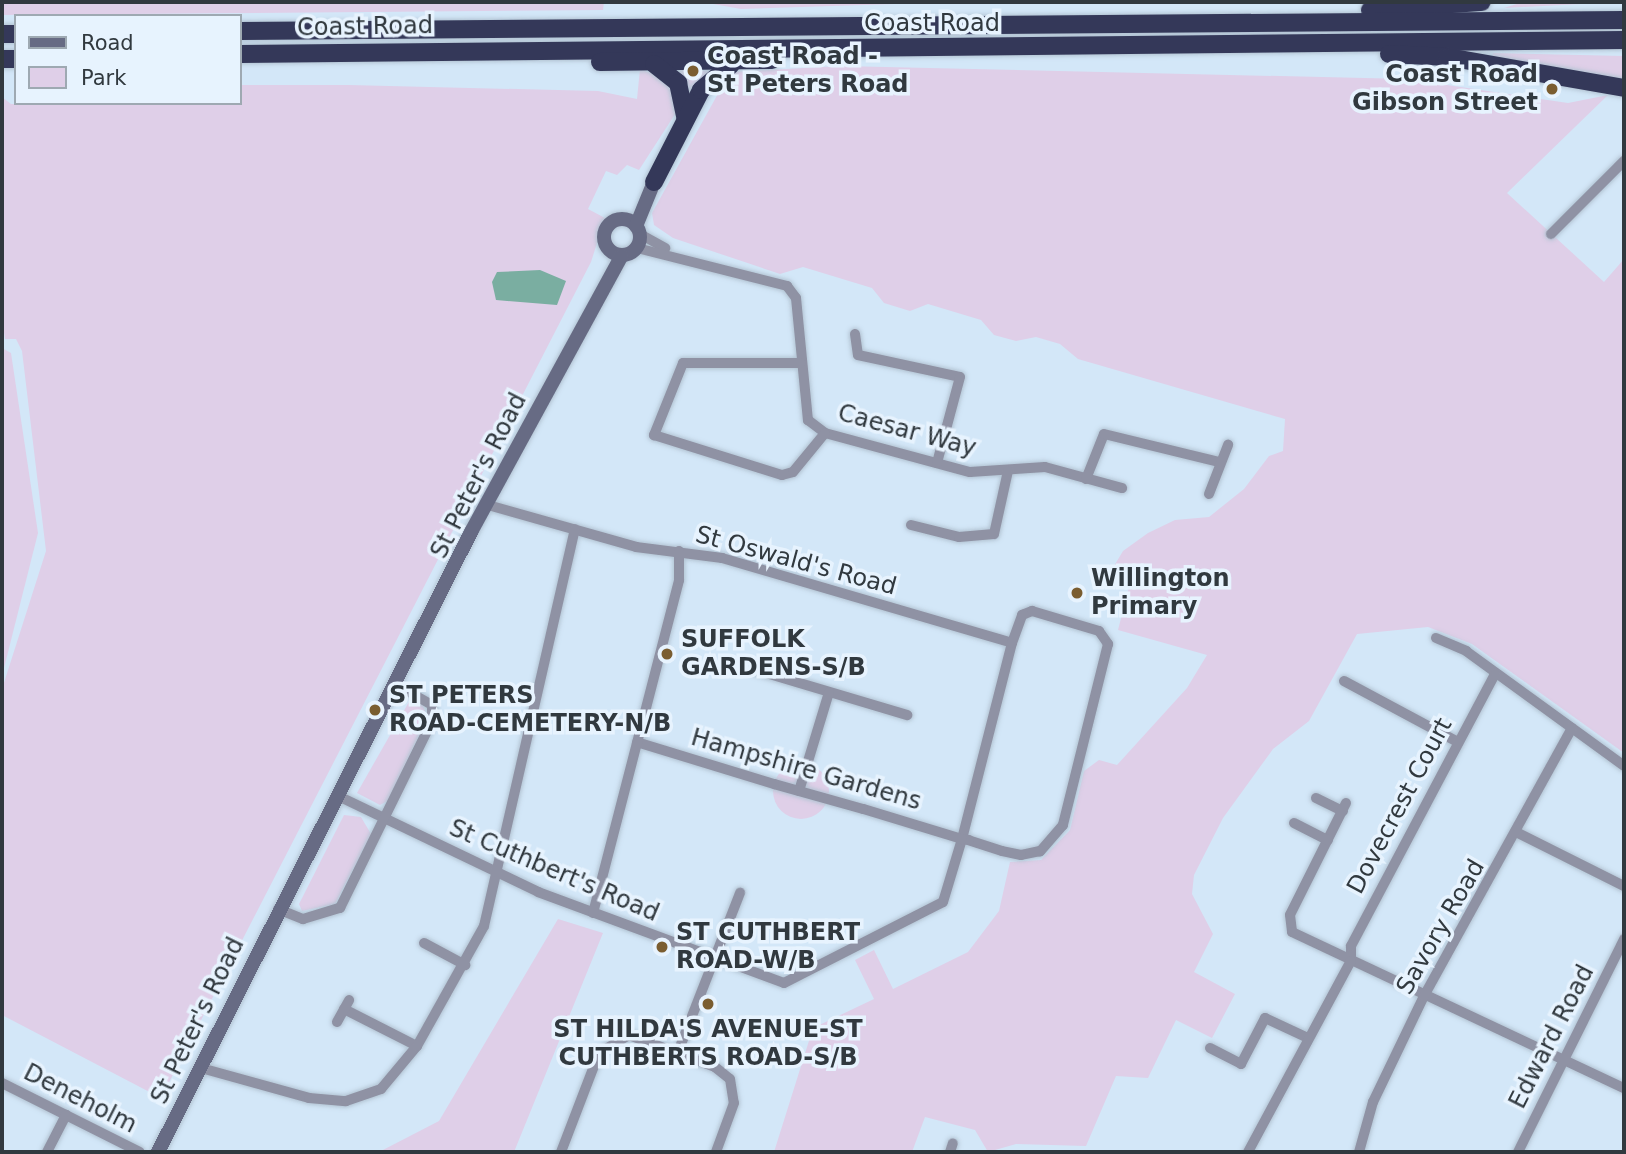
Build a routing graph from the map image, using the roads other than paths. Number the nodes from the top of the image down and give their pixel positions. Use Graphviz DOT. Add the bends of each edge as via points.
graph roads {
  1 [pos="1482,2"];
  2 [pos="1624,20"];
  3 [pos="1220,22"];
  4 [pos="242,30"];
  5 [pos="1624,40"];
  6 [pos="1231,45"];
  7 [pos="1093,47"];
  8 [pos="321,52"];
  9 [pos="242,54"];
  10 [pos="737,63"];
  11 [pos="654,64"];
  12 [pos="1624,88"];
  13 [pos="685,117"];
  14 [pos="1624,161"];
  15 [pos="650,189"];
  16 [pos="635,232"];
  17 [pos="1551,234"];
  18 [pos="616,252"];
  19 [pos="855,334"];
  20 [pos="801,363"];
  21 [pos="825,432"];
  22 [pos="1228,445"];
  23 [pos="937,463"];
  24 [pos="1219,463"];
  25 [pos="1008,471"];
  26 [pos="1086,479"];
  27 [pos="1122,488"];
  28 [pos="1209,494"];
  29 [pos="488,505"];
  30 [pos="911,525"];
  31 [pos="575,528"];
  32 [pos="679,551"];
  33 [pos="1022,615"];
  34 [pos="1436,638"];
  35 [pos="1012,643"];
  36 [pos="756,670"];
  37 [pos="1495,674"];
  38 [pos="1344,681"];
  39 [pos="395,684"];
  40 [pos="828,692"];
  41 [pos="906,715"];
  42 [pos="1572,728"];
  43 [pos="1456,741"];
  44 [pos="637,742"];
  45 [pos="1624,766"];
  46 [pos="799,791"];
  47 [pos="338,796"];
  48 [pos="1316,798"];
  49 [pos="382,818"];
  50 [pos="1294,823"];
  51 [pos="1518,833"];
  52 [pos="962,839"];
  53 [pos="1328,840"];
  54 [pos="498,875"];
  55 [pos="1624,886"];
  56 [pos="740,893"];
  57 [pos="278,909"];
  58 [pos="593,913"];
  59 [pos="1624,939"];
  60 [pos="424,943"];
  61 [pos="715,958"];
  62 [pos="1350,961"];
  63 [pos="465,965"];
  64 [pos="1424,996"];
  65 [pos="337,1022"];
  66 [pos="1306,1037"];
  67 [pos="417,1046"];
  68 [pos="1210,1048"];
  69 [pos="678,1052"];
  70 [pos="1565,1062"];
  71 [pos="201,1068"];
  72 [pos="2,1083"];
  73 [pos="1624,1088"];
  74 [pos="66,1115"];
  75 [pos="47,1152"];
  76 [pos="140,1152"];
  77 [pos="158,1152"];
  78 [pos="561,1152"];
  79 [pos="716,1152"];
  80 [pos="1248,1152"];
  81 [pos="1359,1152"];
  82 [pos="1518,1152"];
  1 -- 3 [label="highway"];
  2 -- 3 [label="highway, Coast Road"];
  3 -- 4 [label="highway, Coast Road"];
  5 -- 6 [label="highway, Coast Road"];
  6 -- 7 [label="highway, Coast Road"];
  6 -- 12 [label="highway" via="1447,57"];
  7 -- 8 [label="highway, Coast Road"];
  7 -- 10 [label="highway"];
  8 -- 9 [label="highway, Coast Road"];
  8 -- 11 [label="highway"];
  10 -- 11 [label="highway"];
  10 -- 13 [label="highway" via="713,76"];
  11 -- 13 [label="highway" via="678,83"];
  13 -- 15 [label="highway"];
  14 -- 17 [label="street"];
  15 -- 16 [label="street, St Peter's Road"];
  16 -- 18 [label="street, St Peter's Road"];
  16 -- 18 [label="street, St Peter's Road" via="606,229"];
  16 -- 20 [label="street, Caesar Way" via="672,252 786,286 796,298"];
  18 -- 29 [label="street, St Peter's Road"];
  19 -- 23 [label="street" via="858,355 960,377"];
  20 -- 21 [label="street, Caesar Way" via="807,420"];
  20 -- 21 [label="street" via="683,363 654,435 782,475 793,472"];
  21 -- 23 [label="street, Caesar Way"];
  22 -- 24 [label="street"];
  23 -- 25 [label="street, Caesar Way" via="970,472"];
  24 -- 26 [label="street" via="1104,434"];
  24 -- 28 [label="street"];
  25 -- 26 [label="street, Caesar Way" via="1045,467"];
  25 -- 30 [label="street" via="994,534 959,537"];
  26 -- 27 [label="street, Caesar Way"];
  29 -- 31 [label="street, St Oswald's Road"];
  29 -- 39 [label="street, St Peter's Road"];
  31 -- 32 [label="street, St Oswald's Road" via="636,547"];
  31 -- 54 [label="street"];
  32 -- 35 [label="street, St Oswald's Road"];
  32 -- 44 [label="street" via="679,580"];
  33 -- 35 [label="street, St Cuthbert's Road"];
  33 -- 52 [label="street, Hampshire Gardens" via="1032,611 1100,631 1108,644 1063,825 1040,851 1021,855"];
  34 -- 37 [label="street"];
  35 -- 52 [label="street, St Cuthbert's Road"];
  36 -- 40 [label="street"];
  37 -- 42 [label="street"];
  37 -- 43 [label="street, Dovecrest Court"];
  38 -- 43 [label="street"];
  39 -- 47 [label="street, St Peter's Road"];
  39 -- 49 [label="street" via="432,705 432,721"];
  40 -- 41 [label="street"];
  40 -- 46 [label="street"];
  42 -- 45 [label="street"];
  42 -- 51 [label="street, Savory Road"];
  43 -- 62 [label="street, Dovecrest Court" via="1351,946"];
  44 -- 46 [label="street, Hampshire Gardens"];
  44 -- 58 [label="street"];
  46 -- 52 [label="street, Hampshire Gardens"];
  47 -- 49 [label="street, St Cuthbert's Road"];
  47 -- 57 [label="street, St Peter's Road"];
  48 -- 53 [label="street" via="1345,807"];
  49 -- 54 [label="street, St Cuthbert's Road"];
  49 -- 57 [label="street" via="340,908 303,919"];
  50 -- 53 [label="street"];
  51 -- 55 [label="street"];
  51 -- 64 [label="street, Savory Road"];
  52 -- 61 [label="street, St Cuthbert's Road" via="943,902 808,973 783,983"];
  53 -- 62 [label="street" via="1287,926"];
  54 -- 58 [label="street, St Cuthbert's Road"];
  54 -- 63 [label="street" via="484,926"];
  56 -- 61 [label="street"];
  57 -- 71 [label="street, St Peter's Road"];
  58 -- 61 [label="street, St Cuthbert's Road"];
  59 -- 70 [label="street, Edward Road"];
  60 -- 63 [label="street"];
  61 -- 69 [label="street"];
  62 -- 64 [label="street"];
  62 -- 66 [label="street, Dovecrest Court"];
  63 -- 67 [label="street"];
  64 -- 70 [label="street"];
  64 -- 81 [label="street, Savory Road" via="1373,1102"];
  65 -- 67 [label="street" via="346,1004"];
  66 -- 68 [label="street" via="1265,1018 1241,1064"];
  66 -- 80 [label="street, Dovecrest Court"];
  67 -- 71 [label="street" via="380,1088 346,1101 309,1098"];
  69 -- 78 [label="street" via="629,1035 606,1044"];
  69 -- 79 [label="street" via="723,1071 734,1091"];
  70 -- 73 [label="street"];
  70 -- 82 [label="street, Edward Road"];
  71 -- 77 [label="street, St Peter's Road"];
  72 -- 74 [label="street, Deneholm"];
  74 -- 75 [label="street"];
  74 -- 76 [label="street, Deneholm"];
}
